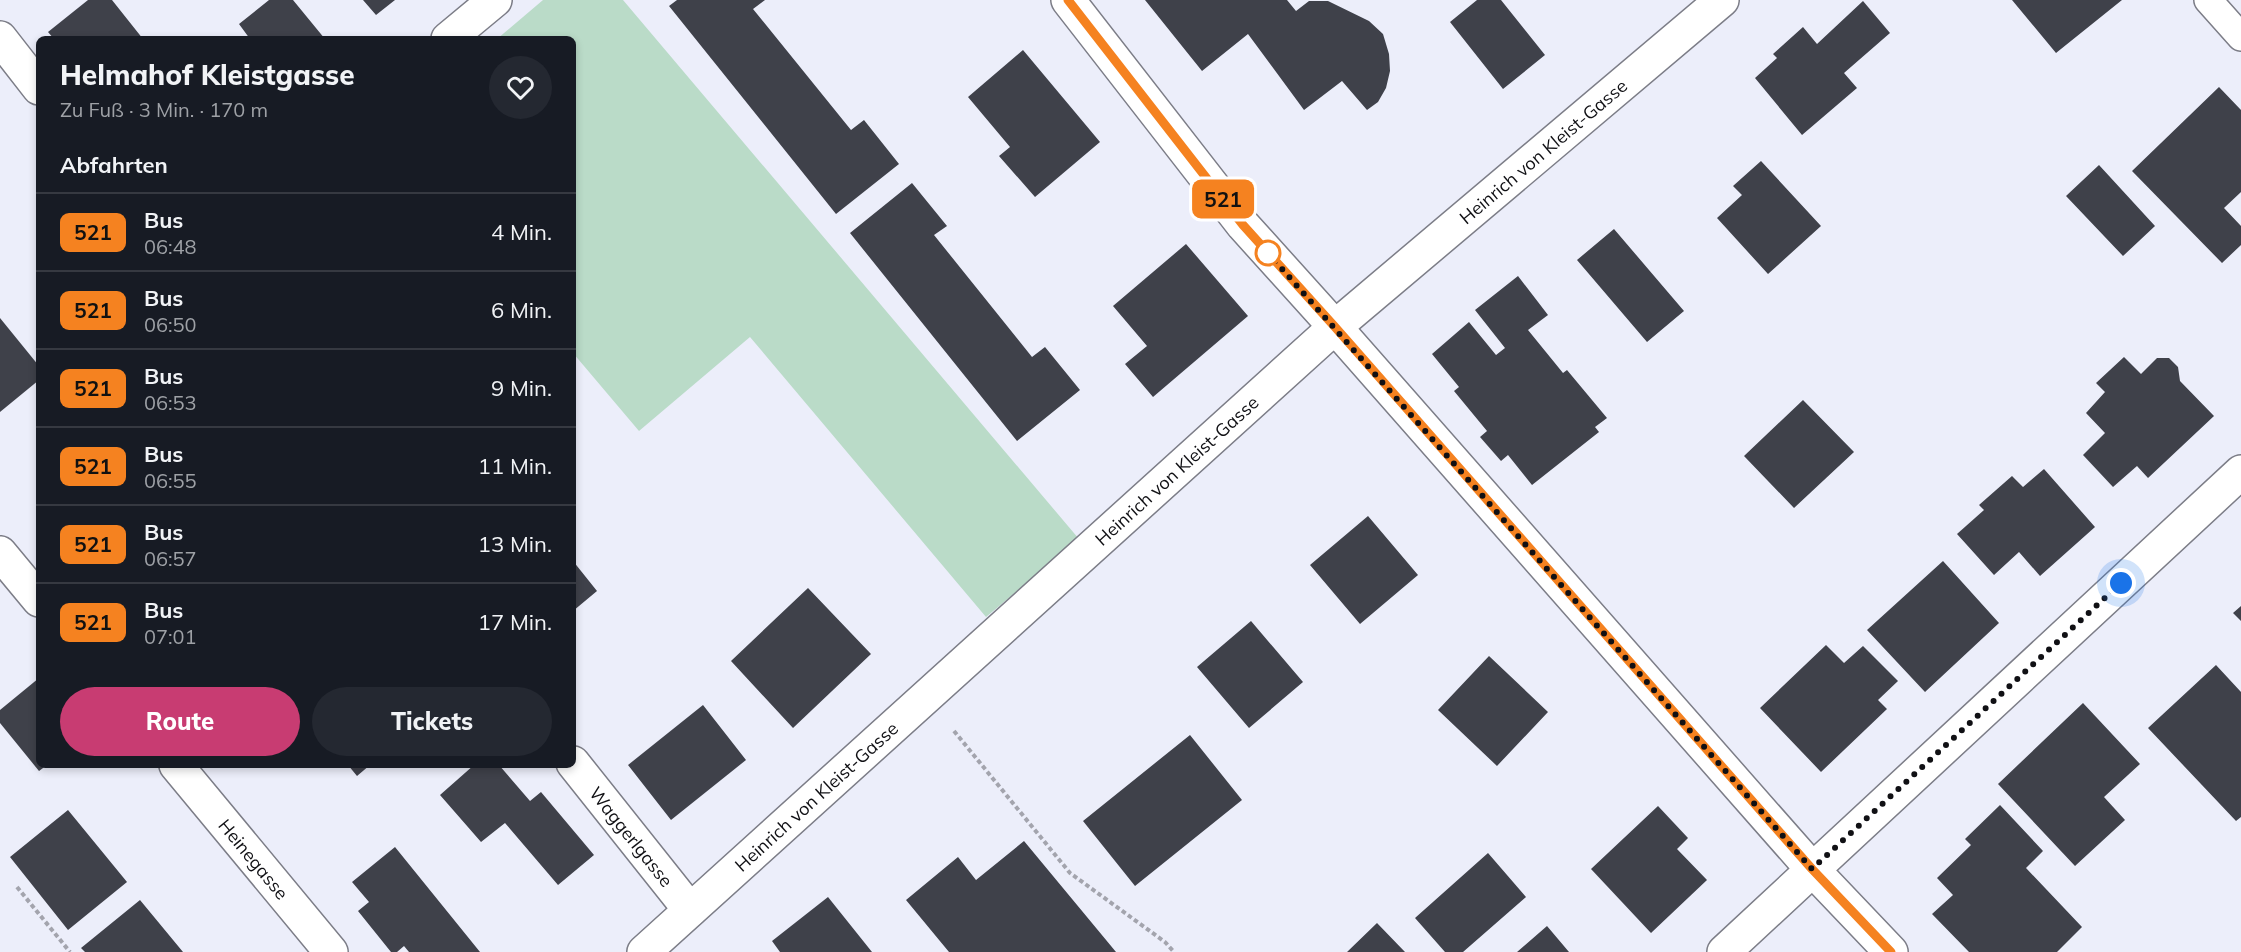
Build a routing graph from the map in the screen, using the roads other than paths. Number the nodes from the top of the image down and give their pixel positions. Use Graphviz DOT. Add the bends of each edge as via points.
graph roads {
  1 [pos="495,0"];
  2 [pos="1068,0"];
  3 [pos="1722,0"];
  4 [pos="2208,0"];
  5 [pos="452,36"];
  6 [pos="2241,36"];
  7 [pos="0,38"];
  8 [pos="36,84"];
  9 [pos="1335,327"];
  10 [pos="2241,472"];
  11 [pos="0,553"];
  12 [pos="36,596"];
  13 [pos="576,767"];
  14 [pos="178,768"];
  15 [pos="1812,869"];
  16 [pos="690,910"];
  17 [pos="331,952"];
  18 [pos="644,952"];
  19 [pos="1724,952"];
  20 [pos="1891,952"];
  1 -- 5 [label="street"];
  2 -- 9 [label="street" via="1243,225"];
  3 -- 9 [label="street, Heinrich von Kleist-Gasse"];
  4 -- 6 [label="lane"];
  7 -- 8 [label="street"];
  9 -- 15 [label="street"];
  9 -- 16 [label="street, Heinrich von Kleist-Gasse"];
  10 -- 15 [label="street"];
  11 -- 12 [label="street"];
  13 -- 16 [label="street, Waggerlgasse"];
  14 -- 17 [label="street, Heinegasse"];
  15 -- 19 [label="street"];
  15 -- 20 [label="street"];
  16 -- 18 [label="street, Heinrich von Kleist-Gasse"];
}
